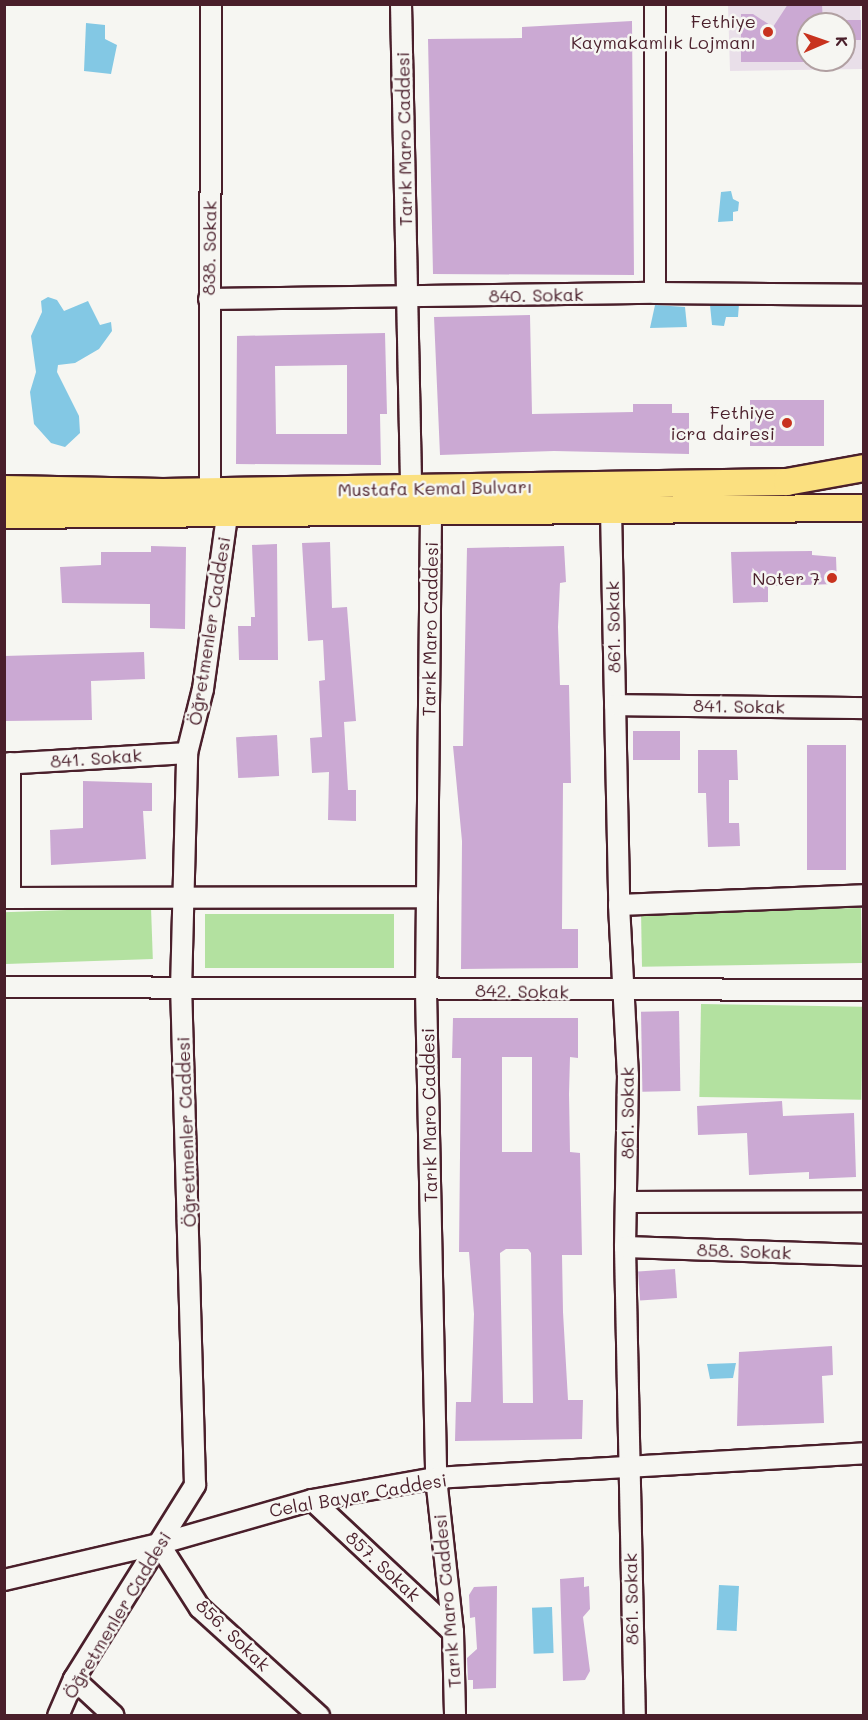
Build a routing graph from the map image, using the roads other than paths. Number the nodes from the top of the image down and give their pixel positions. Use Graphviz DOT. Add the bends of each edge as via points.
graph roads {
  1 [pos="212,4"];
  2 [pos="401,4"];
  3 [pos="655,4"];
  4 [pos="655,293"];
  5 [pos="864,295"];
  6 [pos="407,298"];
  7 [pos="208,300"];
  8 [pos="864,468"];
  9 [pos="4,489"];
  10 [pos="411,489"];
  11 [pos="210,491"];
  12 [pos="864,508"];
  13 [pos="611,510"];
  14 [pos="431,514"];
  15 [pos="4,515"];
  16 [pos="228,515"];
  17 [pos="615,705"];
  18 [pos="864,708"];
  19 [pos="187,753"];
  20 [pos="7,764"];
  21 [pos="864,896"];
  22 [pos="427,897"];
  23 [pos="7,898"];
  24 [pos="182,899"];
  25 [pos="619,905"];
  26 [pos="4,987"];
  27 [pos="181,990"];
  28 [pos="426,990"];
  29 [pos="864,990"];
  30 [pos="625,992"];
  31 [pos="864,1201"];
  32 [pos="626,1202"];
  33 [pos="625,1247"];
  34 [pos="864,1255"];
  35 [pos="864,1453"];
  36 [pos="630,1469"];
  37 [pos="436,1478"];
  38 [pos="312,1500"];
  39 [pos="159,1544"];
  40 [pos="4,1580"];
  41 [pos="453,1632"];
  42 [pos="74,1679"];
  43 [pos="58,1716"];
  44 [pos="114,1716"];
  45 [pos="319,1716"];
  46 [pos="455,1716"];
  47 [pos="635,1716"];
  1 -- 7 [label="street, 838. Sokak"];
  2 -- 6 [label="street, Tarık Maro Caddesi"];
  3 -- 4 [label="street"];
  4 -- 5 [label="street, 840. Sokak"];
  4 -- 6 [label="street, 840. Sokak"];
  6 -- 7 [label="street, 840. Sokak"];
  6 -- 10 [label="street, Tarık Maro Caddesi"];
  7 -- 11 [label="street, 838. Sokak"];
  8 -- 10 [label="main road, Mustafa Kemal Bulvarı" via="787,482"];
  9 -- 11 [label="main road, Mustafa Kemal Bulvarı"];
  10 -- 11 [label="main road, Mustafa Kemal Bulvarı"];
  12 -- 13 [label="main road, Mustafa Kemal Bulvarı"];
  13 -- 14 [label="main road, Mustafa Kemal Bulvarı"];
  13 -- 17 [label="street, 861. Sokak"];
  14 -- 16 [label="main road, Mustafa Kemal Bulvarı"];
  14 -- 22 [label="street, Tarık Maro Caddesi"];
  15 -- 16 [label="main road, Mustafa Kemal Bulvarı"];
  16 -- 19 [label="street, Öğretmenler Caddesi" via="203,689"];
  17 -- 18 [label="street, 841. Sokak"];
  17 -- 25 [label="street, 861. Sokak"];
  19 -- 20 [label="street, 841. Sokak"];
  19 -- 24 [label="street, Öğretmenler Caddesi"];
  20 -- 23 [label="street"];
  21 -- 25 [label="street"];
  22 -- 24 [label="street"];
  22 -- 28 [label="street, Tarık Maro Caddesi"];
  23 -- 24 [label="street"];
  24 -- 27 [label="street, Öğretmenler Caddesi"];
  25 -- 30 [label="street, 861. Sokak"];
  26 -- 27 [label="street, 842. Sokak"];
  27 -- 28 [label="street, 842. Sokak"];
  27 -- 39 [label="street, Öğretmenler Caddesi" via="195,1485"];
  28 -- 30 [label="street, 842. Sokak"];
  28 -- 37 [label="street, Tarık Maro Caddesi"];
  29 -- 30 [label="street, 842. Sokak"];
  30 -- 32 [label="street, 861. Sokak"];
  31 -- 32 [label="street"];
  32 -- 33 [label="street, 861. Sokak"];
  33 -- 34 [label="street, 858. Sokak"];
  33 -- 36 [label="street, 861. Sokak"];
  35 -- 36 [label="street, Celal Bayar Caddesi"];
  36 -- 37 [label="street, Celal Bayar Caddesi"];
  36 -- 47 [label="street, 861. Sokak"];
  37 -- 38 [label="street, Celal Bayar Caddesi"];
  37 -- 41 [label="street, Tarık Maro Caddesi"];
  38 -- 39 [label="street, Celal Bayar Caddesi"];
  38 -- 41 [label="street, 857. Sokak"];
  39 -- 40 [label="street, Celal Bayar Caddesi"];
  39 -- 42 [label="street, Öğretmenler Caddesi"];
  39 -- 45 [label="street, 856. Sokak" via="201,1608"];
  41 -- 46 [label="street, Tarık Maro Caddesi"];
  42 -- 43 [label="street, Öğretmenler Caddesi"];
  42 -- 44 [label="street"];
}
